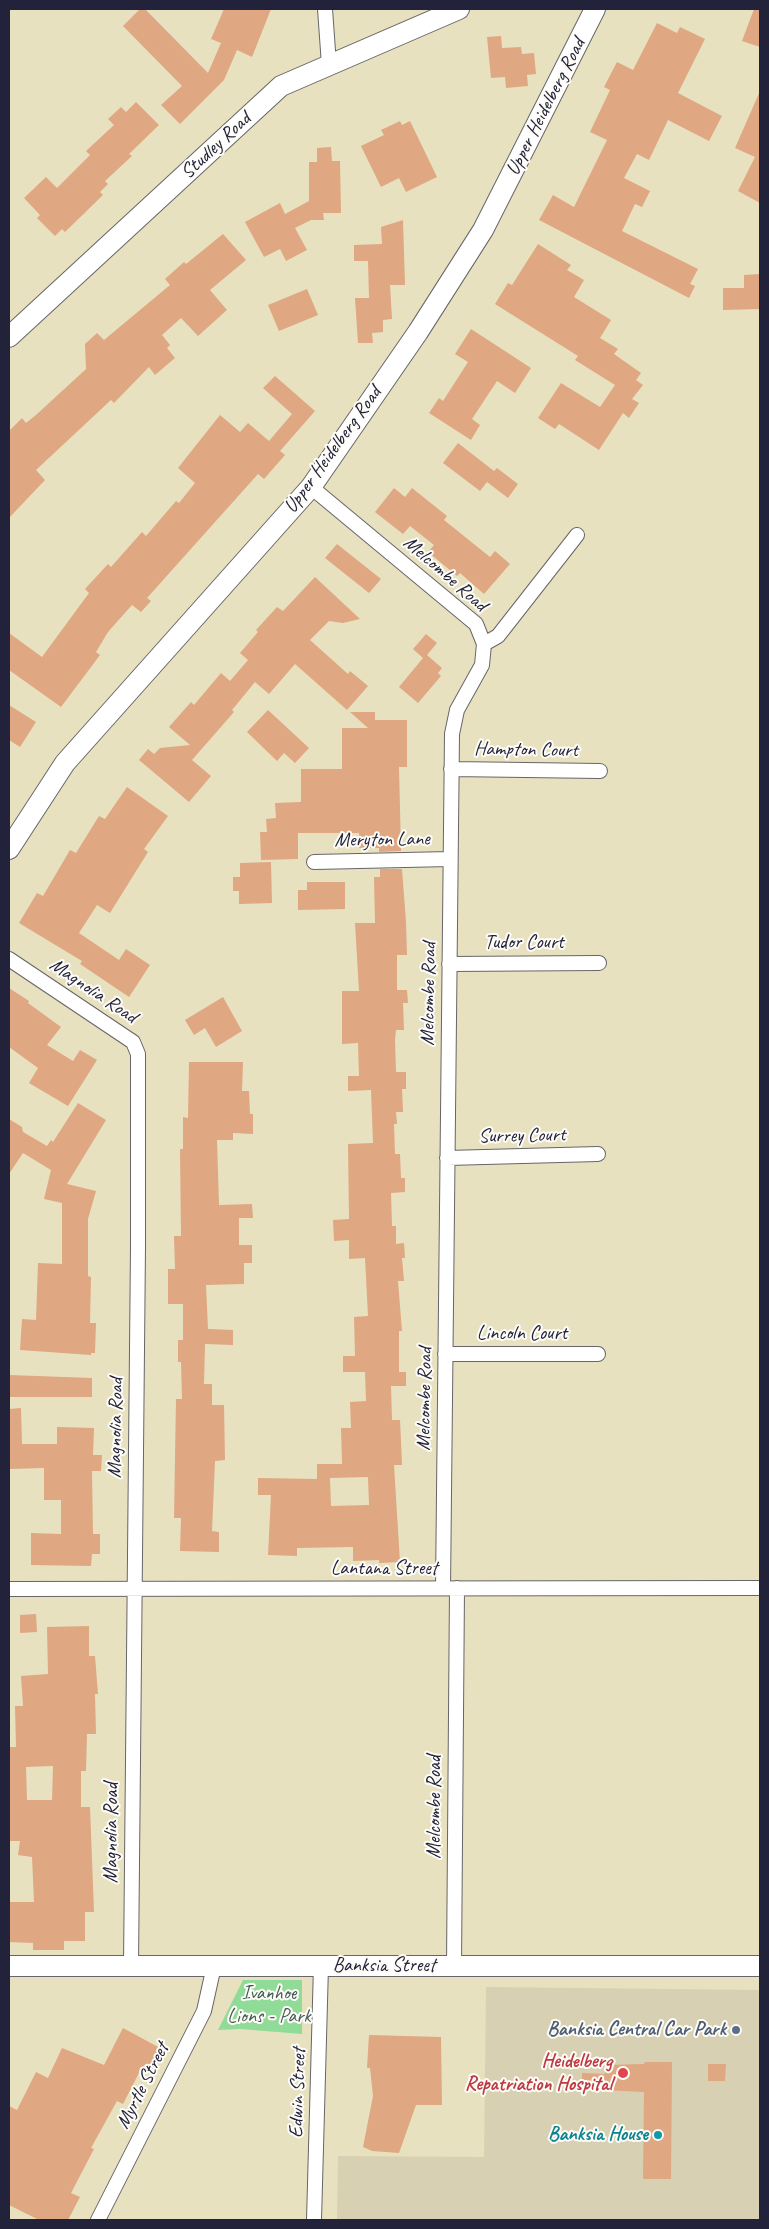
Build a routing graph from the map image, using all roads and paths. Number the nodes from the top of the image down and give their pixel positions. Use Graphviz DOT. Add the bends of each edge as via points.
graph roads {
  1 [pos="324,9"];
  2 [pos="459,9"];
  3 [pos="595,9"];
  4 [pos="329,65"];
  5 [pos="9,337"];
  6 [pos="311,487"];
  7 [pos="577,535"];
  8 [pos="484,644"];
  9 [pos="451,769"];
  10 [pos="600,770"];
  11 [pos="9,849"];
  12 [pos="450,859"];
  13 [pos="314,862"];
  14 [pos="9,959"];
  15 [pos="599,963"];
  16 [pos="449,964"];
  17 [pos="598,1154"];
  18 [pos="447,1158"];
  19 [pos="445,1354"];
  20 [pos="598,1354"];
  21 [pos="443,1588"];
  22 [pos="457,1588"];
  23 [pos="760,1588"];
  24 [pos="9,1589"];
  25 [pos="134,1589"];
  26 [pos="9,1966"];
  27 [pos="131,1966"];
  28 [pos="214,1966"];
  29 [pos="321,1966"];
  30 [pos="454,1966"];
  31 [pos="760,1966"];
  32 [pos="98,2220"];
  33 [pos="314,2220"];
  1 -- 4 [label="street"];
  2 -- 4 [label="street, Studley Road"];
  3 -- 6 [label="street, Upper Heidelberg Road" via="483,230 418,332"];
  4 -- 5 [label="street, Studley Road" via="281,86"];
  6 -- 8 [label="street, Melcombe Road" via="476,624"];
  6 -- 11 [label="street, Upper Heidelberg Road" via="65,763"];
  7 -- 8 [label="street" via="498,636"];
  8 -- 9 [label="street, Melcombe Road" via="482,665 456,710"];
  9 -- 10 [label="street, Hampton Court"];
  9 -- 12 [label="street, Melcombe Road"];
  12 -- 13 [label="street, Meryton Lane"];
  12 -- 16 [label="street, Melcombe Road"];
  14 -- 25 [label="street, Magnolia Road" via="133,1042 137,1048"];
  15 -- 16 [label="street, Tudor Court"];
  16 -- 18 [label="street, Melcombe Road"];
  17 -- 18 [label="street, Surrey Court"];
  18 -- 19 [label="street, Melcombe Road"];
  19 -- 20 [label="street, Lincoln Court"];
  19 -- 21 [label="street, Melcombe Road"];
  21 -- 22 [label="street, Lantana Street"];
  21 -- 25 [label="street, Lantana Street"];
  22 -- 23 [label="street, Lantana Street"];
  22 -- 30 [label="street, Melcombe Road"];
  24 -- 25 [label="street, Lantana Street"];
  25 -- 27 [label="street, Magnolia Road"];
  26 -- 27 [label="street, Banksia Street"];
  27 -- 28 [label="street, Banksia Street"];
  28 -- 29 [label="street, Banksia Street"];
  28 -- 32 [label="street, Myrtle Street" via="204,2011"];
  29 -- 30 [label="street, Banksia Street"];
  29 -- 33 [label="street, Edwin Street"];
  30 -- 31 [label="street, Banksia Street"];
}
